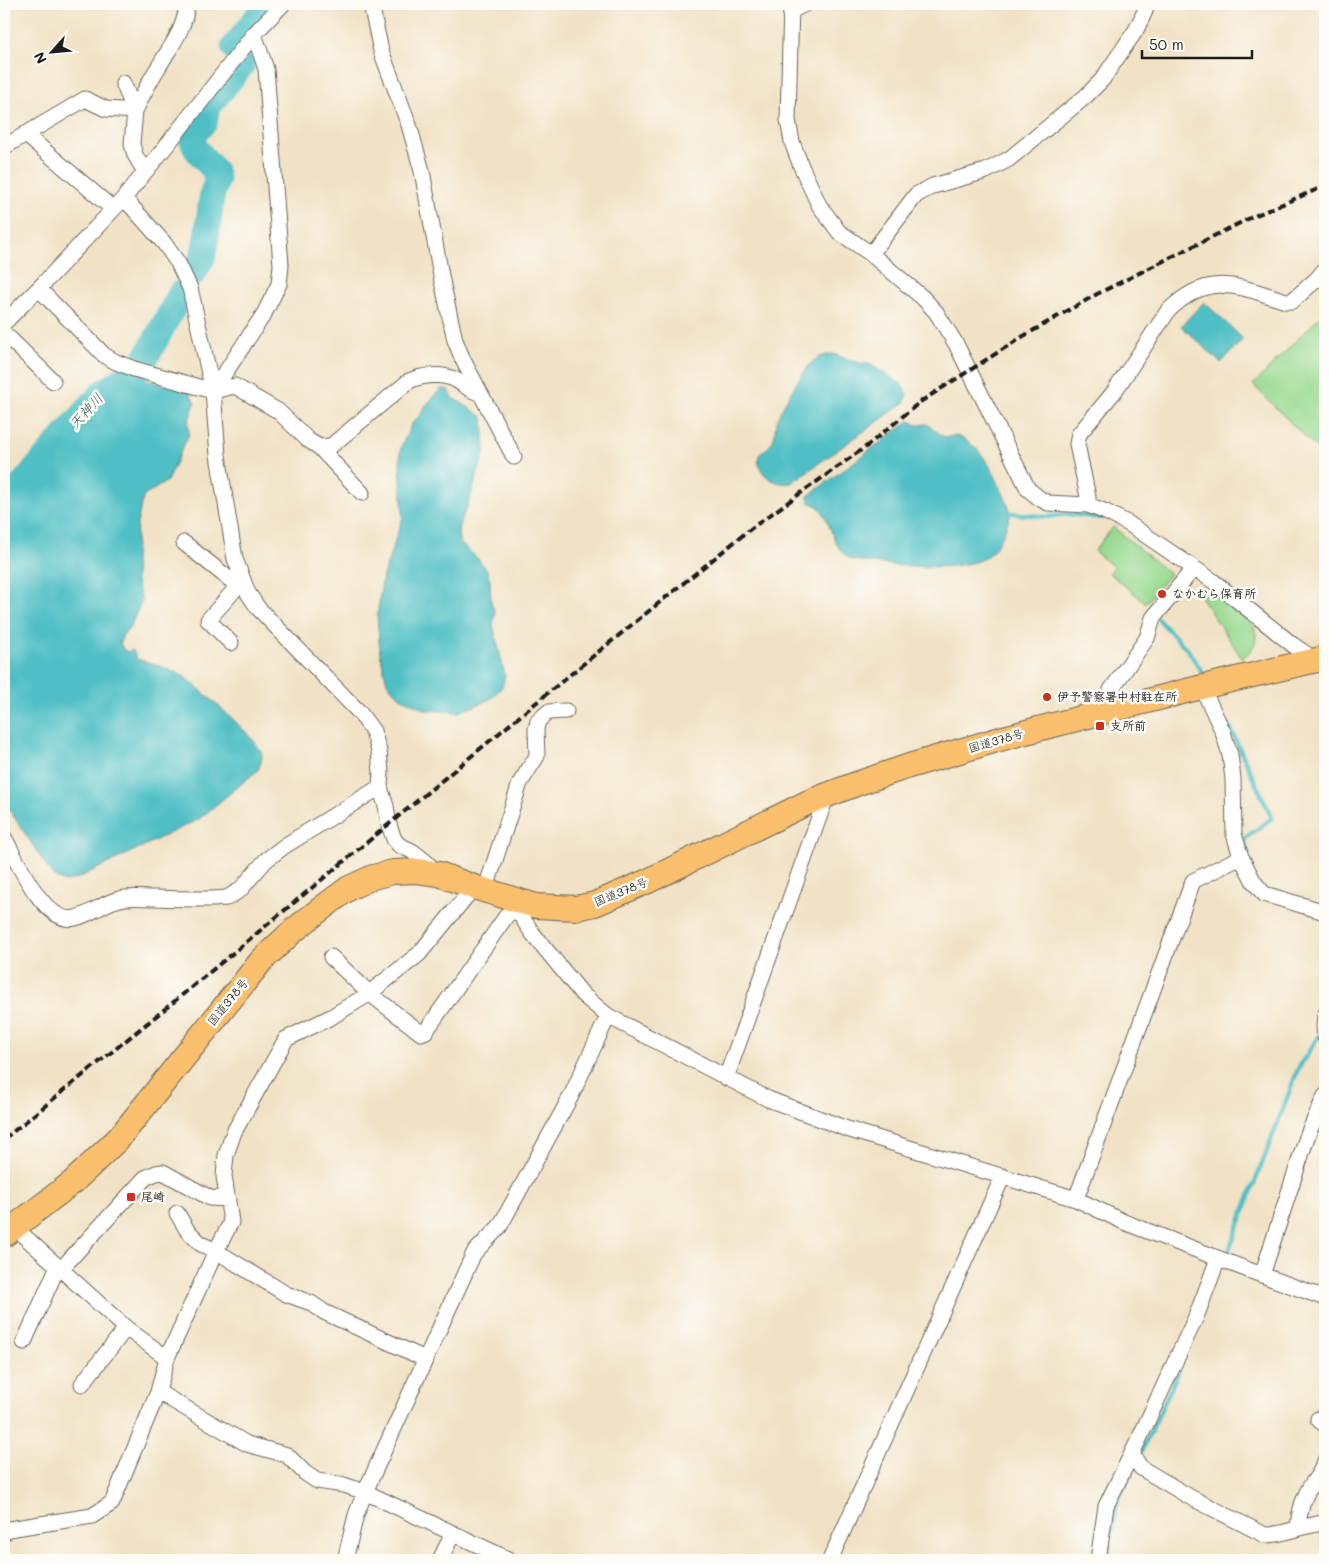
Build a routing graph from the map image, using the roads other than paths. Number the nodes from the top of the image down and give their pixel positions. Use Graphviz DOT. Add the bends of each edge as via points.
graph roads {
  1 [pos="187,4"];
  2 [pos="283,4"];
  3 [pos="371,4"];
  4 [pos="1146,4"];
  5 [pos="796,6"];
  6 [pos="254,34"];
  7 [pos="122,83"];
  8 [pos="134,110"];
  9 [pos="25,134"];
  10 [pos="4,147"];
  11 [pos="145,172"];
  12 [pos="124,198"];
  13 [pos="113,209"];
  14 [pos="871,254"];
  15 [pos="1325,269"];
  16 [pos="39,289"];
  17 [pos="4,323"];
  18 [pos="4,333"];
  19 [pos="53,381"];
  20 [pos="213,391"];
  21 [pos="480,392"];
  22 [pos="319,447"];
  23 [pos="514,457"];
  24 [pos="362,493"];
  25 [pos="1088,505"];
  26 [pos="184,543"];
  27 [pos="1194,568"];
  28 [pos="241,584"];
  29 [pos="230,643"];
  30 [pos="1322,655"];
  31 [pos="1202,687"];
  32 [pos="1115,709"];
  33 [pos="566,712"];
  34 [pos="380,787"];
  35 [pos="827,795"];
  36 [pos="4,837"];
  37 [pos="1241,857"];
  38 [pos="439,874"];
  39 [pos="480,889"];
  40 [pos="512,903"];
  41 [pos="1325,912"];
  42 [pos="331,956"];
  43 [pos="369,993"];
  44 [pos="1325,1015"];
  45 [pos="608,1016"];
  46 [pos="1325,1037"];
  47 [pos="726,1078"];
  48 [pos="1325,1096"];
  49 [pos="1003,1176"];
  50 [pos="228,1199"];
  51 [pos="1076,1199"];
  52 [pos="177,1213"];
  53 [pos="9,1231"];
  54 [pos="216,1251"];
  55 [pos="1218,1259"];
  56 [pos="59,1268"];
  57 [pos="1262,1276"];
  58 [pos="1325,1298"];
  59 [pos="126,1328"];
  60 [pos="24,1342"];
  61 [pos="167,1358"];
  62 [pos="425,1359"];
  63 [pos="82,1384"];
  64 [pos="158,1392"];
  65 [pos="1132,1454"];
  66 [pos="1325,1461"];
  67 [pos="364,1492"];
  68 [pos="1325,1523"];
  69 [pos="1298,1527"];
  70 [pos="4,1533"];
  71 [pos="452,1533"];
  72 [pos="345,1560"];
  73 [pos="440,1560"];
  74 [pos="510,1560"];
  75 [pos="830,1560"];
  76 [pos="1098,1560"];
  1 -- 8 [label="street" via="182,30"];
  2 -- 6 [label="street"];
  3 -- 21 [label="street" via="380,51 409,124 422,171 455,340"];
  4 -- 14 [label="street" via="1136,30 1102,80 1085,97 1009,159 986,171 933,186 916,195"];
  5 -- 14 [label="street" via="788,120 792,142 800,166 828,218 839,232"];
  6 -- 11 [label="street"];
  6 -- 20 [label="street" via="266,69 281,265 279,284 264,314"];
  7 -- 8 [label="street"];
  8 -- 9 [label="street" via="106,109 85,99"];
  8 -- 11 [label="street" via="132,144"];
  9 -- 10 [label="street"];
  9 -- 13 [label="street"];
  11 -- 12 [label="street"];
  12 -- 13 [label="street"];
  12 -- 20 [label="street" via="164,243 190,288"];
  13 -- 16 [label="street"];
  14 -- 25 [label="street" via="923,298 947,327 1028,489 1048,503"];
  15 -- 25 [label="street" via="1292,302 1232,285 1214,284 1172,306 1114,392 1079,434 1077,444"];
  16 -- 17 [label="street"];
  16 -- 20 [label="street" via="104,355 137,370"];
  18 -- 19 [label="street"];
  20 -- 22 [label="street" via="236,386 278,411"];
  20 -- 28 [label="street" via="218,455"];
  21 -- 22 [label="street" via="450,378 421,376 409,381 331,446"];
  21 -- 23 [label="street"];
  22 -- 24 [label="street"];
  25 -- 27 [label="street" via="1129,524"];
  26 -- 28 [label="street"];
  27 -- 30 [label="street" via="1293,645"];
  27 -- 32 [label="street" via="1152,618 1147,638 1111,690"];
  28 -- 29 [label="street" via="208,620"];
  28 -- 34 [label="street" via="258,608 359,712 373,731 379,751"];
  30 -- 31 [label="highway, 国道378号"];
  31 -- 32 [label="highway, 国道378号"];
  31 -- 37 [label="street" via="1230,755 1234,834"];
  32 -- 35 [label="highway, 国道378号" via="908,766"];
  33 -- 39 [label="street" via="548,712 538,720 537,756 520,783"];
  34 -- 36 [label="street" via="286,845 266,860 240,890 227,898 125,898 110,901 78,918 67,920 56,916 45,905"];
  34 -- 38 [label="street" via="394,839"];
  35 -- 40 [label="highway, 国道378号" via="595,904 576,908"];
  35 -- 47 [label="street"];
  37 -- 41 [label="street" via="1264,894"];
  37 -- 51 [label="street" via="1193,881"];
  38 -- 39 [label="highway, 国道378号"];
  38 -- 53 [label="highway, 国道378号" via="393,872 373,877 349,888 293,931 262,960 118,1138 73,1182"];
  39 -- 40 [label="highway, 国道378号"];
  39 -- 43 [label="street" via="419,954"];
  40 -- 43 [label="street" via="507,915 426,1031 421,1033"];
  40 -- 45 [label="street" via="583,995"];
  42 -- 43 [label="street"];
  43 -- 50 [label="street" via="332,1017 286,1039 234,1132 224,1176"];
  44 -- 46 [label="street"];
  45 -- 47 [label="street"];
  45 -- 62 [label="street" via="572,1096 500,1226 474,1253"];
  47 -- 49 [label="street" via="768,1100 847,1129"];
  48 -- 57 [label="street" via="1308,1134"];
  49 -- 51 [label="street"];
  49 -- 75 [label="street"];
  50 -- 54 [label="street" via="230,1222"];
  50 -- 56 [label="street" via="210,1198 163,1172 156,1173 145,1178"];
  51 -- 55 [label="street" via="1124,1222"];
  52 -- 54 [label="street" via="195,1239"];
  53 -- 56 [label="street"];
  54 -- 61 [label="street"];
  54 -- 62 [label="street" via="286,1294 312,1303 324,1312"];
  55 -- 57 [label="street"];
  55 -- 65 [label="street" via="1196,1317"];
  56 -- 59 [label="street"];
  56 -- 60 [label="street"];
  57 -- 58 [label="street"];
  59 -- 61 [label="street"];
  59 -- 63 [label="street"];
  61 -- 64 [label="street"];
  62 -- 67 [label="street"];
  64 -- 67 [label="street" via="247,1444 287,1455 317,1481 344,1484"];
  64 -- 70 [label="street" via="112,1503 92,1516"];
  65 -- 69 [label="street" via="1141,1468 1258,1532 1272,1535"];
  65 -- 76 [label="street" via="1106,1506"];
  66 -- 69 [label="street" via="1306,1494 1298,1514"];
  67 -- 71 [label="street"];
  67 -- 72 [label="street"];
  68 -- 69 [label="street"];
  71 -- 73 [label="street"];
  71 -- 74 [label="street"];
}
